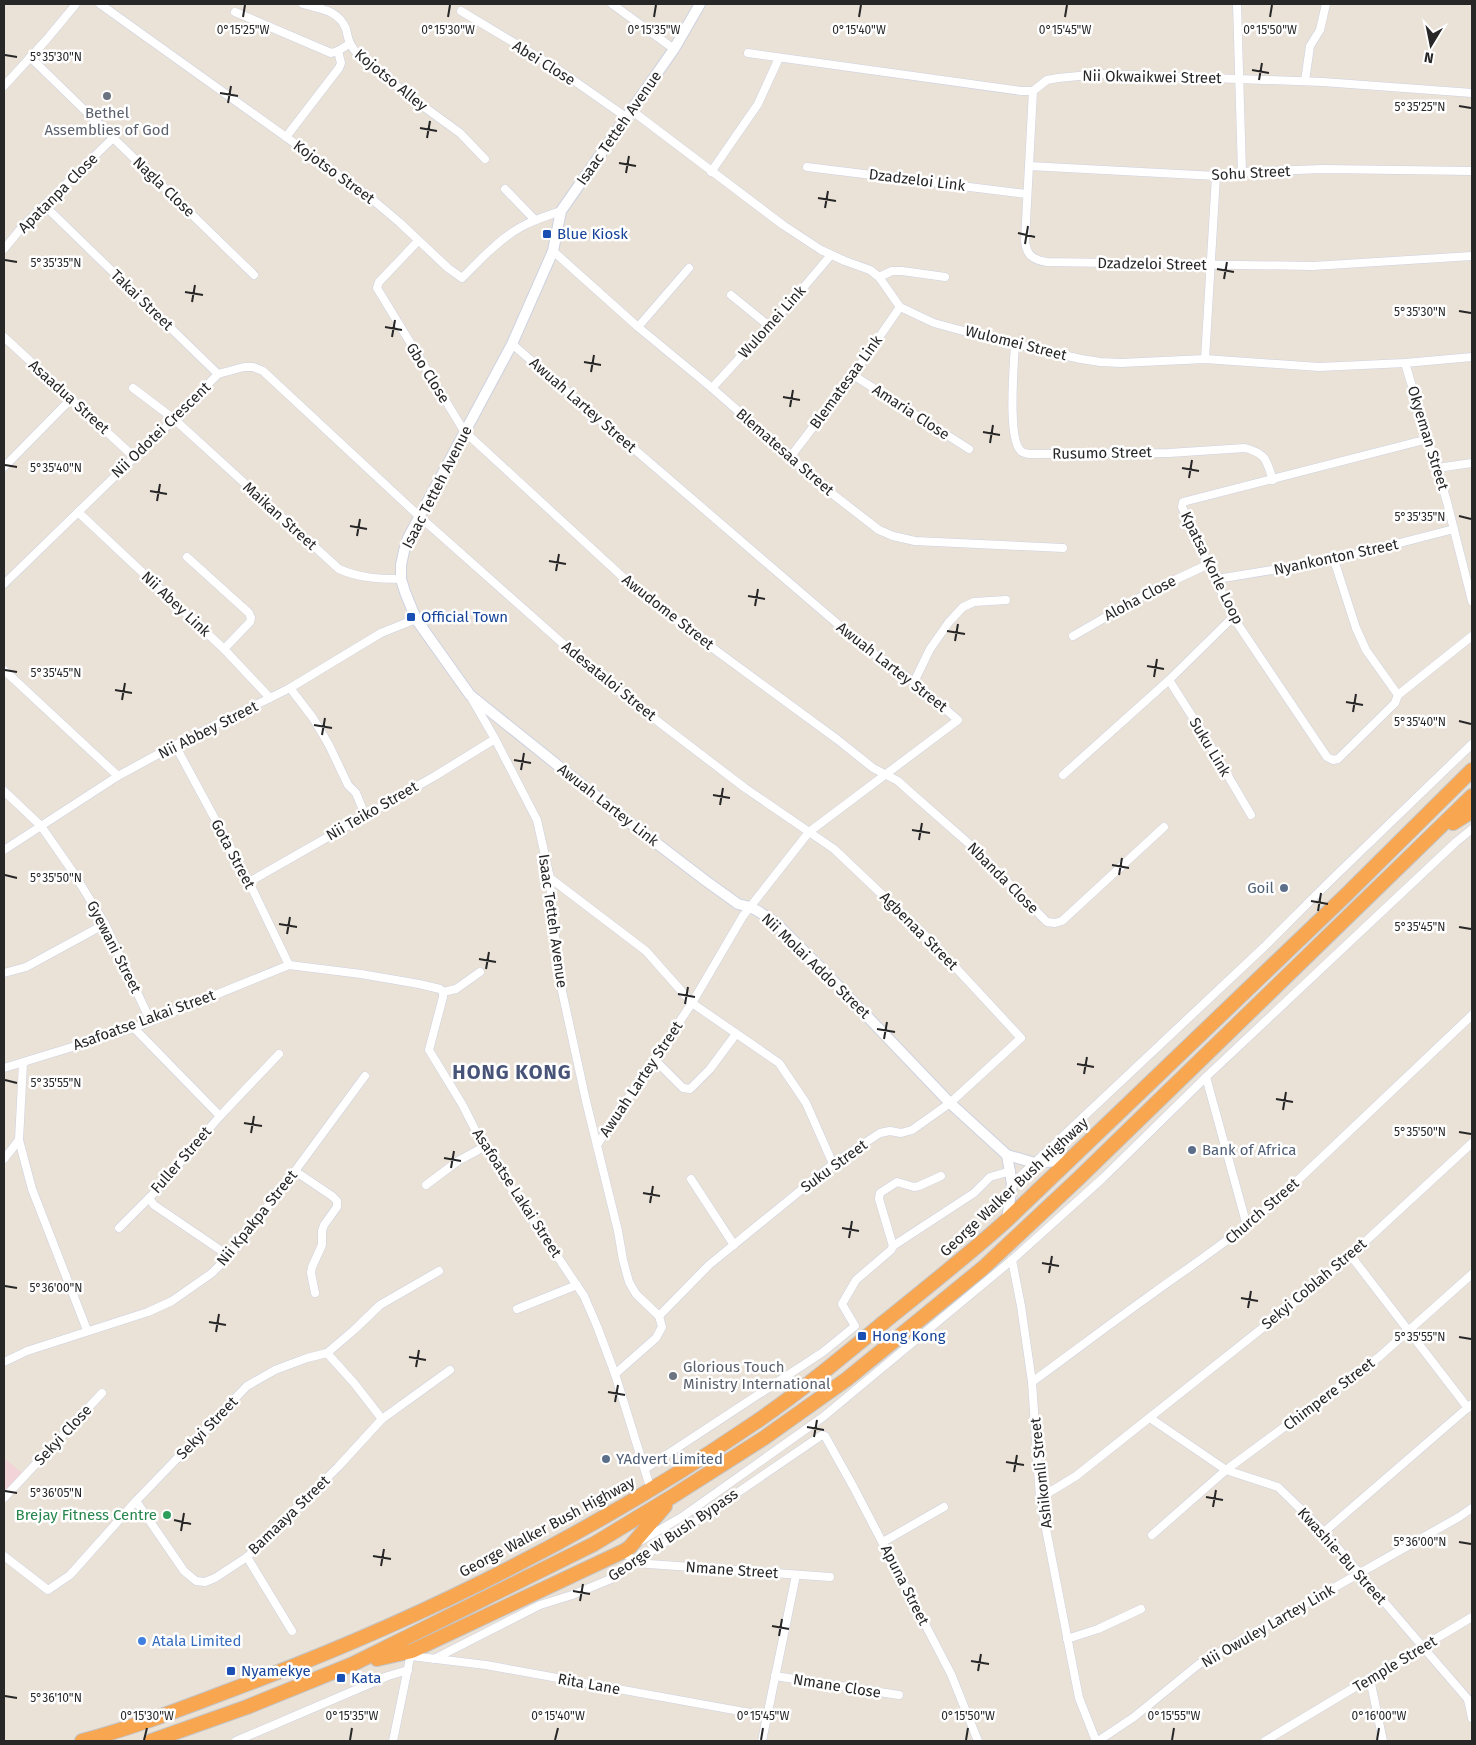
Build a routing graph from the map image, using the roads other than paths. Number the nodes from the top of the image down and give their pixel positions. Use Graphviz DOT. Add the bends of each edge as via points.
graph roads {
  1 [pos="76,4"];
  2 [pos="100,4"];
  3 [pos="303,4"];
  4 [pos="612,4"];
  5 [pos="700,4"];
  6 [pos="1237,4"];
  7 [pos="1326,4"];
  8 [pos="461,11"];
  9 [pos="235,12"];
  10 [pos="350,44"];
  11 [pos="674,49"];
  12 [pos="338,51"];
  13 [pos="748,53"];
  14 [pos="30,57"];
  15 [pos="779,58"];
  16 [pos="1238,78"];
  17 [pos="1305,81"];
  18 [pos="4,86"];
  19 [pos="1033,91"];
  20 [pos="1472,93"];
  21 [pos="628,113"];
  22 [pos="286,137"];
  23 [pos="114,138"];
  24 [pos="485,159"];
  25 [pos="1029,166"];
  26 [pos="807,167"];
  27 [pos="1472,171"];
  28 [pos="711,172"];
  29 [pos="1242,172"];
  30 [pos="1216,176"];
  31 [pos="505,189"];
  32 [pos="1026,194"];
  33 [pos="44,205"];
  34 [pos="561,212"];
  35 [pos="535,220"];
  36 [pos="418,241"];
  37 [pos="4,249"];
  38 [pos="553,251"];
  39 [pos="832,255"];
  40 [pos="1472,256"];
  41 [pos="1212,265"];
  42 [pos="688,268"];
  43 [pos="254,275"];
  44 [pos="879,276"];
  45 [pos="945,277"];
  46 [pos="731,294"];
  47 [pos="900,307"];
  48 [pos="769,326"];
  49 [pos="638,327"];
  50 [pos="4,337"];
  51 [pos="512,344"];
  52 [pos="1015,344"];
  53 [pos="1472,357"];
  54 [pos="1205,359"];
  55 [pos="1405,363"];
  56 [pos="218,374"];
  57 [pos="853,375"];
  58 [pos="133,388"];
  59 [pos="712,388"];
  60 [pos="71,399"];
  61 [pos="174,419"];
  62 [pos="464,431"];
  63 [pos="1428,439"];
  64 [pos="970,449"];
  65 [pos="791,456"];
  66 [pos="134,457"];
  67 [pos="1472,463"];
  68 [pos="4,467"];
  69 [pos="1437,468"];
  70 [pos="1273,480"];
  71 [pos="78,512"];
  72 [pos="420,516"];
  73 [pos="1454,529"];
  74 [pos="1063,548"];
  75 [pos="187,557"];
  76 [pos="1334,560"];
  77 [pos="1472,560"];
  78 [pos="1462,561"];
  79 [pos="1209,564"];
  80 [pos="401,578"];
  81 [pos="1217,580"];
  82 [pos="4,584"];
  83 [pos="1006,600"];
  84 [pos="1472,601"];
  85 [pos="1234,617"];
  86 [pos="416,618"];
  87 [pos="1073,636"];
  88 [pos="1472,636"];
  89 [pos="224,649"];
  90 [pos="4,670"];
  91 [pos="1169,680"];
  92 [pos="914,682"];
  93 [pos="290,688"];
  94 [pos="470,695"];
  95 [pos="1398,695"];
  96 [pos="270,698"];
  97 [pos="495,738"];
  98 [pos="1472,744"];
  99 [pos="175,745"];
  100 [pos="1472,770"];
  101 [pos="886,775"];
  102 [pos="1063,775"];
  103 [pos="118,776"];
  104 [pos="4,791"];
  105 [pos="1472,796"];
  106 [pos="1472,811"];
  107 [pos="365,815"];
  108 [pos="1251,816"];
  109 [pos="41,826"];
  110 [pos="1164,827"];
  111 [pos="1472,829"];
  112 [pos="809,832"];
  113 [pos="1428,840"];
  114 [pos="4,850"];
  115 [pos="550,878"];
  116 [pos="249,882"];
  117 [pos="750,907"];
  118 [pos="105,924"];
  119 [pos="289,965"];
  120 [pos="480,972"];
  121 [pos="4,973"];
  122 [pos="443,992"];
  123 [pos="692,1003"];
  124 [pos="1472,1015"];
  125 [pos="150,1020"];
  126 [pos="134,1028"];
  127 [pos="736,1034"];
  128 [pos="1021,1038"];
  129 [pos="279,1054"];
  130 [pos="655,1060"];
  131 [pos="23,1063"];
  132 [pos="4,1068"];
  133 [pos="365,1076"];
  134 [pos="1206,1077"];
  135 [pos="950,1102"];
  136 [pos="220,1116"];
  137 [pos="20,1140"];
  138 [pos="1472,1143"];
  139 [pos="597,1145"];
  140 [pos="484,1147"];
  141 [pos="1008,1155"];
  142 [pos="4,1159"];
  143 [pos="1068,1160"];
  144 [pos="1035,1163"];
  145 [pos="833,1164"];
  146 [pos="1011,1171"];
  147 [pos="294,1172"];
  148 [pos="941,1176"];
  149 [pos="691,1179"];
  150 [pos="1012,1184"];
  151 [pos="426,1185"];
  152 [pos="150,1200"];
  153 [pos="1007,1220"];
  154 [pos="1247,1226"];
  155 [pos="119,1228"];
  156 [pos="734,1245"];
  157 [pos="893,1246"];
  158 [pos="229,1256"];
  159 [pos="1351,1256"];
  160 [pos="1012,1260"];
  161 [pos="439,1271"];
  162 [pos="1472,1274"];
  163 [pos="577,1285"];
  164 [pos="315,1293"];
  165 [pos="518,1310"];
  166 [pos="659,1316"];
  167 [pos="87,1330"];
  168 [pos="1408,1332"];
  169 [pos="327,1352"];
  170 [pos="4,1362"];
  171 [pos="450,1370"];
  172 [pos="615,1374"];
  173 [pos="1032,1382"];
  174 [pos="102,1393"];
  175 [pos="1470,1406"];
  176 [pos="1150,1418"];
  177 [pos="382,1419"];
  178 [pos="822,1435"];
  179 [pos="645,1469"];
  180 [pos="1226,1470"];
  181 [pos="651,1490"];
  182 [pos="673,1496"];
  183 [pos="4,1498"];
  184 [pos="1040,1498"];
  185 [pos="136,1501"];
  186 [pos="944,1507"];
  187 [pos="1472,1508"];
  188 [pos="1324,1532"];
  189 [pos="1152,1535"];
  190 [pos="883,1542"];
  191 [pos="627,1549"];
  192 [pos="4,1556"];
  193 [pos="246,1557"];
  194 [pos="635,1563"];
  195 [pos="1359,1574"];
  196 [pos="796,1575"];
  197 [pos="830,1577"];
  198 [pos="1141,1609"];
  199 [pos="1472,1617"];
  200 [pos="292,1631"];
  201 [pos="1067,1638"];
  202 [pos="1423,1648"];
  203 [pos="411,1653"];
  204 [pos="434,1659"];
  205 [pos="353,1664"];
  206 [pos="408,1670"];
  207 [pos="775,1676"];
  208 [pos="1370,1678"];
  209 [pos="899,1695"];
  210 [pos="1470,1702"];
  211 [pos="767,1716"];
  212 [pos="1472,1718"];
  213 [pos="82,1741"];
  214 [pos="151,1741"];
  215 [pos="236,1741"];
  216 [pos="393,1741"];
  217 [pos="762,1741"];
  218 [pos="978,1741"];
  219 [pos="1097,1741"];
  220 [pos="1265,1741"];
  221 [pos="1383,1741"];
  1 -- 14 [label="street"];
  2 -- 22 [label="street, Kojotso Street"];
  3 -- 10 [label="street, Kojotso Alley" via="340,18"];
  4 -- 11 [label="street"];
  5 -- 11 [label="street, Isaac Tetteh Avenue"];
  6 -- 16 [label="street"];
  7 -- 17 [label="street" via="1320,30 1310,46"];
  8 -- 21 [label="street, Abei Close"];
  9 -- 12 [label="street" via="322,50"];
  10 -- 12 [label="street"];
  10 -- 24 [label="street, Kojotso Alley" via="373,68 460,133"];
  11 -- 21 [label="street, Isaac Tetteh Avenue"];
  12 -- 22 [label="street" via="339,68"];
  13 -- 15 [label="street"];
  14 -- 18 [label="street"];
  14 -- 23 [label="street, Nagla Close"];
  15 -- 19 [label="street" via="1021,92"];
  15 -- 28 [label="street" via="758,104"];
  16 -- 17 [label="street, Nii Okwaikwei Street"];
  16 -- 19 [label="street, Nii Okwaikwei Street" via="1100,74 1047,80"];
  16 -- 29 [label="street"];
  17 -- 20 [label="street, Nii Okwaikwei Street"];
  19 -- 25 [label="street, Dzadzeloi Street"];
  21 -- 28 [label="street"];
  21 -- 34 [label="street, Isaac Tetteh Avenue"];
  22 -- 36 [label="street, Kojotso Street" via="367,195"];
  23 -- 33 [label="street, Apatanpa Close"];
  23 -- 43 [label="street, Nagla Close"];
  25 -- 30 [label="street, Sohu Street"];
  25 -- 32 [label="street, Dzadzeloi Street"];
  26 -- 32 [label="street, Dzadzeloi Link"];
  27 -- 29 [label="street, Sohu Street" via="1323,169"];
  28 -- 39 [label="street" via="783,225"];
  29 -- 30 [label="street, Sohu Street"];
  30 -- 41 [label="street"];
  31 -- 35 [label="street"];
  32 -- 41 [label="street, Dzadzeloi Street" via="1025,247 1035,259 1047,262"];
  33 -- 37 [label="street, Apatanpa Close"];
  33 -- 56 [label="street, Takai Street"];
  34 -- 35 [label="street, Kojotso Street"];
  34 -- 38 [label="street, Isaac Tetteh Avenue"];
  35 -- 36 [label="street, Kojotso Street" via="503,240 462,278"];
  36 -- 62 [label="street, Gbo Close" via="377,288"];
  38 -- 49 [label="street, Blematesaa Street"];
  38 -- 51 [label="street, Isaac Tetteh Avenue"];
  39 -- 44 [label="street"];
  39 -- 48 [label="street, Wulomei Link"];
  40 -- 41 [label="street, Dzadzeloi Street" via="1313,266"];
  41 -- 54 [label="street"];
  42 -- 49 [label="street"];
  44 -- 45 [label="street" via="902,271"];
  44 -- 47 [label="street"];
  46 -- 48 [label="street"];
  47 -- 52 [label="street, Wulomei Street" via="934,323"];
  47 -- 57 [label="street, Blematesaa Link"];
  48 -- 59 [label="street, Wulomei Link"];
  49 -- 59 [label="street, Blematesaa Street"];
  50 -- 60 [label="street, Asaadua Street"];
  51 -- 62 [label="street, Isaac Tetteh Avenue"];
  51 -- 92 [label="street, Awuah Lartey Street" via="867,649"];
  52 -- 54 [label="street, Wulomei Street" via="1100,362"];
  52 -- 70 [label="street, Rusumo Street" via="1013,425 1017,446 1024,453 1169,453 1245,448 1264,456"];
  53 -- 55 [label="street, Wulomei Street"];
  54 -- 55 [label="street, Wulomei Street" via="1319,367"];
  55 -- 63 [label="street, Okyeman Street"];
  56 -- 61 [label="street, Nii Odotei Crescent"];
  56 -- 72 [label="street, Nii Odotei Crescent" via="253,367 263,371"];
  57 -- 64 [label="street, Amaria Close"];
  57 -- 65 [label="street, Blematesaa Link"];
  58 -- 61 [label="street, Maikan Street"];
  59 -- 65 [label="street, Blematesaa Street"];
  60 -- 66 [label="street, Asaadua Street"];
  60 -- 68 [label="street"];
  61 -- 66 [label="street, Nii Odotei Crescent"];
  61 -- 80 [label="street, Maikan Street" via="339,569 366,578"];
  62 -- 72 [label="street, Isaac Tetteh Avenue"];
  62 -- 101 [label="street, Awudome Street" via="627,581"];
  63 -- 69 [label="street, Okyeman Street"];
  63 -- 70 [label="street, Kpatsa Korle Loop"];
  65 -- 74 [label="street, Blematesaa Street" via="835,496 879,530 893,536 915,541"];
  66 -- 71 [label="street, Nii Odotei Crescent"];
  67 -- 69 [label="street"];
  69 -- 73 [label="street, Okyeman Street"];
  70 -- 79 [label="street, Kpatsa Korle Loop" via="1183,502 1182,507"];
  71 -- 82 [label="street, Nii Odotei Crescent"];
  71 -- 89 [label="street, Nii Abey Link"];
  72 -- 80 [label="street, Isaac Tetteh Avenue" via="404,551"];
  72 -- 112 [label="street, Adesataloi Street" via="622,694 745,788"];
  73 -- 76 [label="street, Nyankonton Street"];
  73 -- 78 [label="street, Okyeman Street"];
  75 -- 89 [label="street" via="249,613 250,622"];
  76 -- 81 [label="street, Nyankonton Street"];
  76 -- 95 [label="street" via="1366,650"];
  77 -- 78 [label="street"];
  78 -- 84 [label="street, Okyeman Street"];
  79 -- 81 [label="street, Kpatsa Korle Loop"];
  79 -- 87 [label="street, Aloha Close" via="1151,591"];
  80 -- 86 [label="street, Isaac Tetteh Avenue"];
  81 -- 85 [label="street, Kpatsa Korle Loop"];
  83 -- 92 [label="street" via="974,602 963,607 930,649"];
  85 -- 91 [label="street"];
  85 -- 95 [label="street, Kpatsa Korle Loop" via="1330,759 1338,759 1395,703"];
  86 -- 93 [label="street, Nii Abbey Street" via="381,633"];
  86 -- 94 [label="street, Isaac Tetteh Avenue"];
  88 -- 95 [label="street, Kpatsa Korle Loop"];
  89 -- 96 [label="street, Nii Abey Link"];
  90 -- 103 [label="street"];
  91 -- 102 [label="street"];
  91 -- 108 [label="street, Suku Link"];
  92 -- 101 [label="street, Awuah Lartey Street" via="958,720"];
  93 -- 96 [label="street, Nii Abbey Street"];
  93 -- 107 [label="street" via="329,745"];
  94 -- 97 [label="street, Isaac Tetteh Avenue"];
  94 -- 117 [label="street, Awuah Lartey Link" via="706,881 738,904"];
  96 -- 99 [label="street, Nii Abbey Street"];
  97 -- 107 [label="street, Nii Teiko Street"];
  97 -- 115 [label="street, Isaac Tetteh Avenue" via="537,820"];
  98 -- 144 [label="street" via="1264,947"];
  99 -- 103 [label="street, Nii Abbey Street"];
  99 -- 116 [label="street, Gota Street"];
  100 -- 143 [label="highway, George Walker Bush Highway"];
  101 -- 110 [label="street, Nbanda Close" via="898,781 974,848 1047,922 1062,921"];
  101 -- 112 [label="street, Awuah Lartey Street"];
  103 -- 109 [label="street, Nii Abbey Street"];
  104 -- 109 [label="street, Gyewani Street"];
  105 -- 113 [label="highway"];
  106 -- 113 [label="highway"];
  107 -- 116 [label="street, Nii Teiko Street"];
  109 -- 114 [label="street, Nii Abbey Street"];
  109 -- 118 [label="street, Gyewani Street"];
  111 -- 134 [label="street"];
  112 -- 117 [label="street, Awuah Lartey Street"];
  112 -- 128 [label="street, Agbenaa Street" via="834,849 931,941"];
  113 -- 182 [label="highway" via="983,1268 847,1379 764,1438"];
  115 -- 123 [label="street" via="646,951"];
  115 -- 139 [label="street, Isaac Tetteh Avenue" via="562,991"];
  116 -- 119 [label="street, Gota Street"];
  117 -- 123 [label="street, Awuah Lartey Street"];
  117 -- 135 [label="street, Nii Molai Addo Street" via="776,924 814,961"];
  118 -- 121 [label="street" via="26,967"];
  118 -- 125 [label="street, Gyewani Street"];
  119 -- 122 [label="street, Asafoatse Lakai Street" via="390,979 440,988"];
  119 -- 125 [label="street, Asafoatse Lakai Street"];
  120 -- 122 [label="street" via="456,989"];
  122 -- 140 [label="street, Asafoatse Lakai Street" via="429,1050"];
  123 -- 127 [label="street"];
  123 -- 130 [label="street, Awuah Lartey Street"];
  124 -- 154 [label="street, Church Street"];
  125 -- 126 [label="street, Asafoatse Lakai Street"];
  126 -- 131 [label="street, Asafoatse Lakai Street"];
  126 -- 136 [label="street, Fuller Street"];
  127 -- 130 [label="street" via="710,1069 690,1089 683,1088"];
  127 -- 145 [label="street" via="784,1070 806,1103"];
  128 -- 135 [label="street, Suku Street"];
  129 -- 136 [label="street"];
  130 -- 139 [label="street, Awuah Lartey Street"];
  131 -- 132 [label="street, Asafoatse Lakai Street"];
  131 -- 137 [label="street"];
  133 -- 147 [label="street, Nii Kpakpa Street"];
  134 -- 154 [label="street"];
  134 -- 160 [label="street" via="1103,1178"];
  135 -- 141 [label="street, Nii Molai Addo Street"];
  135 -- 145 [label="street, Suku Street" via="912,1130 880,1133"];
  136 -- 152 [label="street, Fuller Street"];
  137 -- 142 [label="street"];
  137 -- 167 [label="street" via="32,1189"];
  138 -- 159 [label="street, Sekyi Coblah Street"];
  139 -- 166 [label="street, Isaac Tetteh Avenue" via="629,1282 636,1294"];
  140 -- 151 [label="street" via="458,1160"];
  140 -- 163 [label="street, Asafoatse Lakai Street"];
  141 -- 144 [label="street, Nii Molai Addo Street"];
  141 -- 146 [label="street"];
  143 -- 144 [label="street, Nii Molai Addo Street"];
  143 -- 153 [label="highway, George Walker Bush Highway"];
  144 -- 150 [label="street"];
  145 -- 156 [label="street, Suku Street"];
  146 -- 150 [label="street"];
  146 -- 157 [label="street" via="990,1177 974,1193"];
  147 -- 158 [label="street, Nii Kpakpa Street"];
  147 -- 164 [label="street" via="337,1201 337,1208 324,1225 322,1245 312,1267"];
  148 -- 157 [label="street" via="914,1187 897,1182 880,1193"];
  149 -- 156 [label="street"];
  150 -- 153 [label="street"];
  152 -- 155 [label="street, Fuller Street"];
  152 -- 158 [label="street"];
  153 -- 181 [label="highway, George Walker Bush Highway" via="834,1364 757,1421"];
  154 -- 173 [label="street, Church Street"];
  156 -- 166 [label="street, Suku Street"];
  157 -- 179 [label="street" via="856,1280 842,1304 855,1326 823,1352"];
  158 -- 167 [label="street, Nii Kpakpa Street" via="212,1273 172,1301 148,1312"];
  159 -- 168 [label="street"];
  159 -- 176 [label="street, Sekyi Coblah Street"];
  160 -- 173 [label="street, Ashikomli Street"];
  160 -- 191 [label="street" via="823,1417 682,1517"];
  161 -- 169 [label="street, Sekyi Street" via="380,1305"];
  162 -- 168 [label="street, Chimpere Street"];
  163 -- 165 [label="street"];
  163 -- 172 [label="street, Asafoatse Lakai Street" via="592,1313"];
  166 -- 172 [label="street" via="662,1327 656,1338"];
  167 -- 170 [label="street, Nii Kpakpa Street"];
  168 -- 175 [label="street"];
  168 -- 180 [label="street, Chimpere Street"];
  169 -- 177 [label="street"];
  169 -- 185 [label="street, Sekyi Street" via="275,1370 247,1386"];
  171 -- 177 [label="street, Bamaaya Street"];
  172 -- 179 [label="street, Asafoatse Lakai Street"];
  173 -- 184 [label="street, Ashikomli Street"];
  174 -- 183 [label="street, Sekyi Close"];
  175 -- 188 [label="street"];
  176 -- 180 [label="street, Kwashie-Bu Street"];
  176 -- 184 [label="street" via="1076,1476"];
  177 -- 193 [label="street, Bamaaya Street"];
  178 -- 190 [label="street, Apuna Street"];
  178 -- 194 [label="street, George W Bush Bypass"];
  179 -- 181 [label="street, Asafoatse Lakai Street"];
  180 -- 188 [label="street, Kwashie-Bu Street" via="1278,1487"];
  180 -- 189 [label="street, Chimpere Street"];
  181 -- 213 [label="highway, George Walker Bush Highway" via="541,1551 373,1634 122,1731"];
  182 -- 191 [label="highway"];
  182 -- 205 [label="highway" via="594,1544"];
  184 -- 201 [label="street, Ashikomli Street"];
  185 -- 192 [label="street, Sekyi Street" via="70,1575 48,1590"];
  185 -- 193 [label="street, Bamaaya Street" via="184,1571 196,1581 215,1578"];
  186 -- 190 [label="street"];
  187 -- 195 [label="street, Nii Owuley Lartey Link"];
  188 -- 195 [label="street, Kwashie-Bu Street"];
  190 -- 218 [label="street, Apuna Street" via="951,1674"];
  191 -- 194 [label="street"];
  191 -- 203 [label="highway"];
  193 -- 200 [label="street"];
  194 -- 196 [label="street, Nmane Street"];
  194 -- 204 [label="street, George W Bush Bypass" via="605,1582 540,1605"];
  195 -- 202 [label="street, Kwashie-Bu Street"];
  195 -- 219 [label="street, Nii Owuley Lartey Link" via="1199,1664 1134,1717"];
  196 -- 197 [label="street"];
  196 -- 207 [label="street, Nmane Street"];
  198 -- 201 [label="street" via="1098,1629"];
  199 -- 202 [label="street, Temple Street"];
  201 -- 219 [label="street, Ashikomli Street" via="1079,1698"];
  202 -- 208 [label="street, Temple Street"];
  202 -- 210 [label="street, Kwashie-Bu Street"];
  203 -- 204 [label="street, Rita Lane"];
  203 -- 205 [label="highway"];
  203 -- 206 [label="street"];
  204 -- 211 [label="street, Rita Lane" via="486,1665"];
  205 -- 214 [label="highway"];
  206 -- 215 [label="street"];
  206 -- 216 [label="street"];
  207 -- 209 [label="street, Nmane Close"];
  207 -- 211 [label="street, Nmane Street"];
  208 -- 220 [label="street, Temple Street"];
  208 -- 221 [label="street"];
  210 -- 212 [label="street"];
  211 -- 217 [label="street, Nmane Street"];
}
